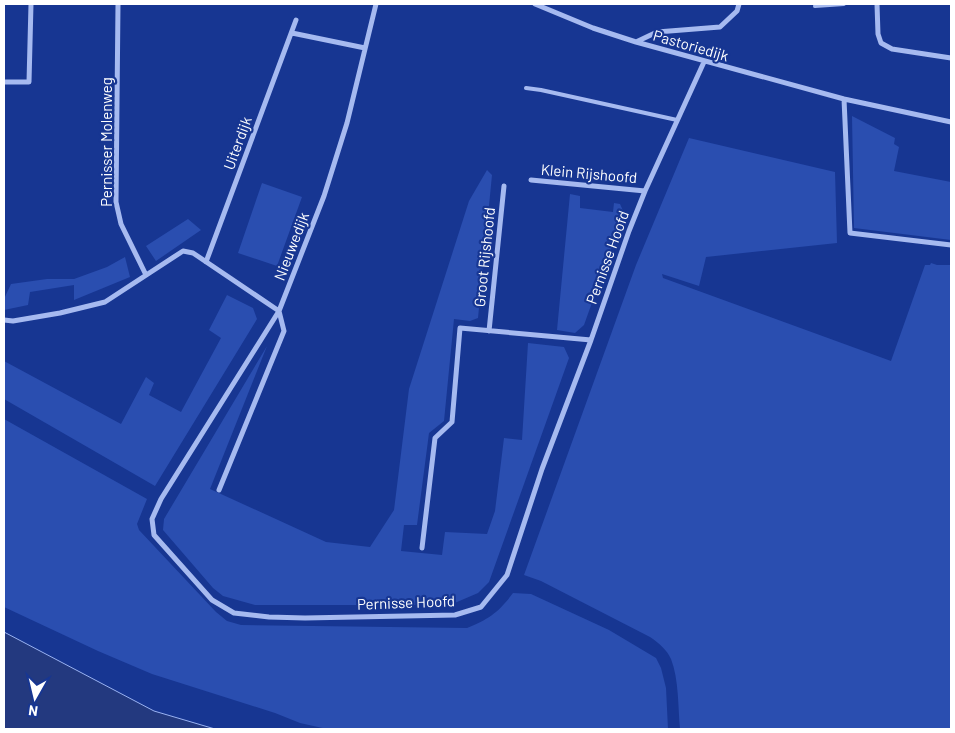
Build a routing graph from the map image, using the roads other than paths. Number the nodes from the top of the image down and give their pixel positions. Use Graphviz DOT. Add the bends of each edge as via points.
graph roads {
  1 [pos="31,4"];
  2 [pos="118,4"];
  3 [pos="376,4"];
  4 [pos="536,4"];
  5 [pos="739,4"];
  6 [pos="844,4"];
  7 [pos="877,4"];
  8 [pos="815,6"];
  9 [pos="296,20"];
  10 [pos="292,33"];
  11 [pos="636,42"];
  12 [pos="365,48"];
  13 [pos="951,58"];
  14 [pos="704,62"];
  15 [pos="4,82"];
  16 [pos="526,88"];
  17 [pos="844,99"];
  18 [pos="677,120"];
  19 [pos="951,122"];
  20 [pos="532,180"];
  21 [pos="504,186"];
  22 [pos="645,191"];
  23 [pos="951,246"];
  24 [pos="206,262"];
  25 [pos="146,275"];
  26 [pos="279,310"];
  27 [pos="4,320"];
  28 [pos="489,330"];
  29 [pos="591,340"];
  30 [pos="219,490"];
  31 [pos="422,548"];
  1 -- 15 [label="street" via="28,82"];
  2 -- 25 [label="street, Pernisser Molenweg" via="116,202 121,224"];
  3 -- 12 [label="street, Nieuwedijk"];
  4 -- 11 [label="street, Pastoriedijk"];
  5 -- 11 [label="street" via="737,11 720,27 657,32"];
  6 -- 8 [label="lane"];
  7 -- 13 [label="street" via="881,43 892,48"];
  9 -- 10 [label="street, Uiterdijk"];
  10 -- 12 [label="street"];
  10 -- 24 [label="street, Uiterdijk"];
  11 -- 14 [label="street, Pastoriedijk"];
  12 -- 26 [label="street, Nieuwedijk" via="324,196"];
  14 -- 17 [label="street, Pastoriedijk"];
  14 -- 18 [label="street, Pernisse Hoofd"];
  16 -- 18 [label="lane"];
  17 -- 19 [label="street, Pastoriedijk"];
  17 -- 23 [label="street" via="850,234"];
  18 -- 22 [label="street, Pernisse Hoofd"];
  20 -- 22 [label="street, Klein Rijshoofd"];
  21 -- 28 [label="street, Groot Rijshoofd"];
  22 -- 29 [label="street, Pernisse Hoofd"];
  24 -- 25 [label="street" via="193,253 183,251"];
  24 -- 26 [label="street"];
  25 -- 27 [label="street" via="105,302 60,313"];
  26 -- 29 [label="street, Pernisse Hoofd" via="161,499 152,519 154,535 212,600 234,613 268,617 455,615 481,607 508,576 542,469"];
  26 -- 30 [label="street, Nieuwedijk" via="284,330"];
  28 -- 29 [label="street"];
  28 -- 31 [label="street" via="460,328 452,422 435,438"];
}
